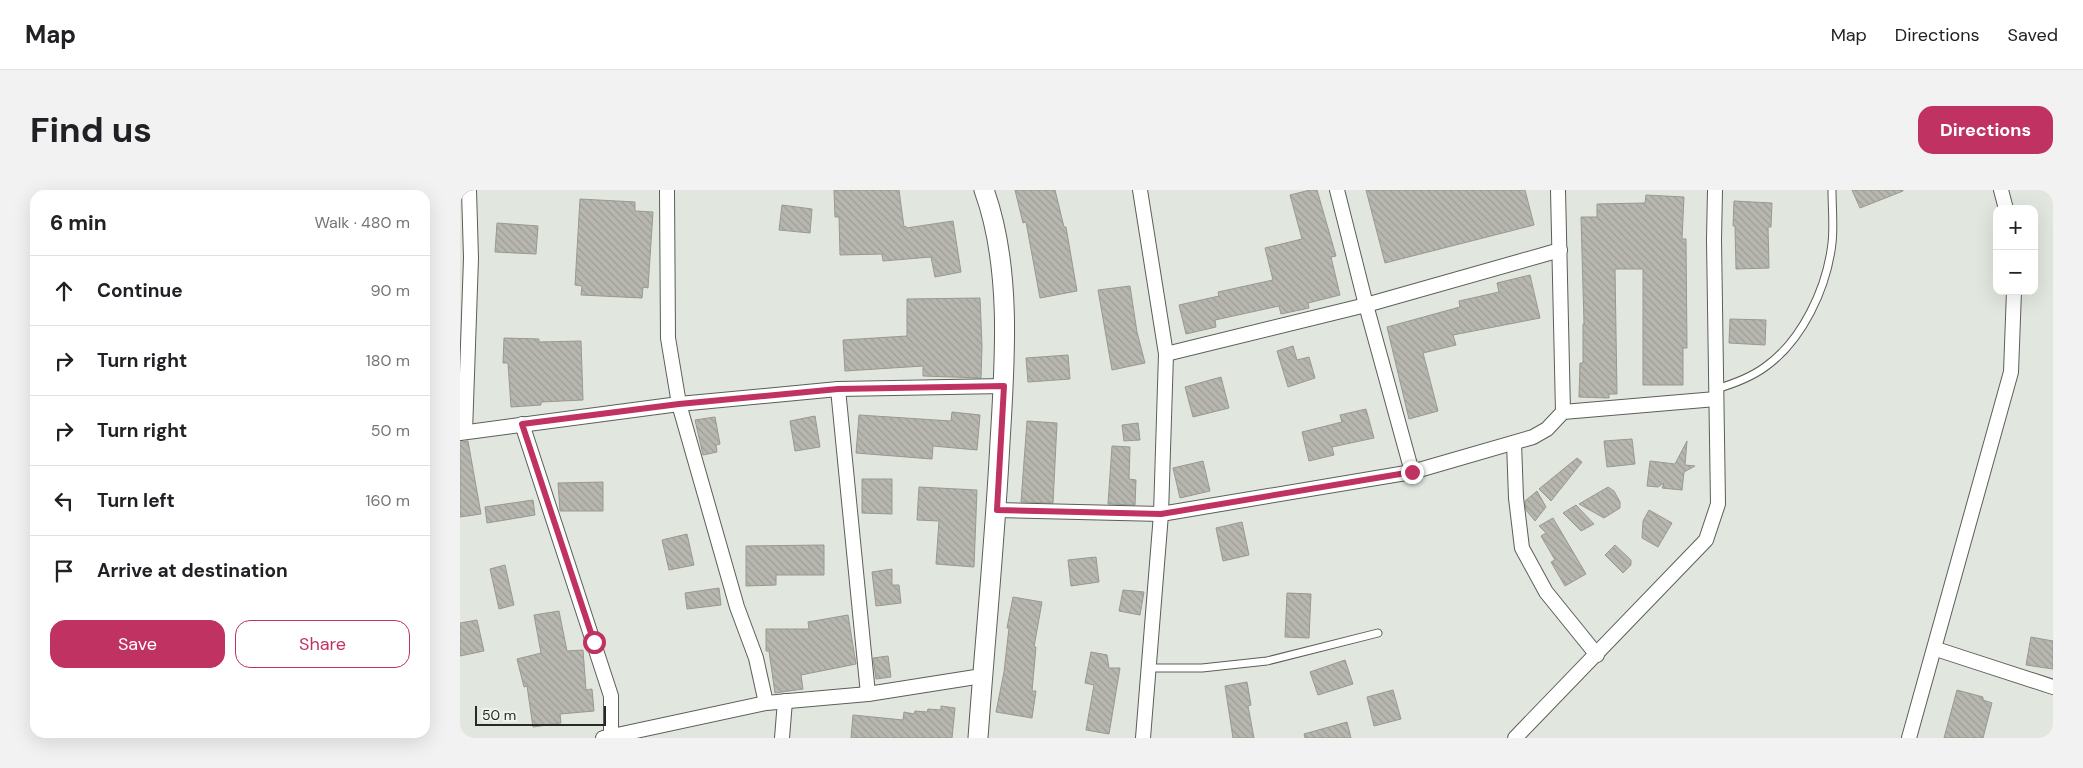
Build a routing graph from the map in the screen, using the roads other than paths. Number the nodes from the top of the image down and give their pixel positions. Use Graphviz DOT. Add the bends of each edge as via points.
graph roads {
  1 [pos="469,190"];
  2 [pos="667,190"];
  3 [pos="984,190"];
  4 [pos="1140,190"];
  5 [pos="1337,190"];
  6 [pos="1558,190"];
  7 [pos="1715,190"];
  8 [pos="1832,190"];
  9 [pos="2001,190"];
  10 [pos="2005,205"];
  11 [pos="1560,250"];
  12 [pos="2014,295"];
  13 [pos="1366,305"];
  14 [pos="1166,354"];
  15 [pos="1004,386"];
  16 [pos="838,389"];
  17 [pos="1716,394"];
  18 [pos="679,404"];
  19 [pos="1563,412"];
  20 [pos="522,424"];
  21 [pos="463,432"];
  22 [pos="1514,443"];
  23 [pos="1412,472"];
  24 [pos="997,510"];
  25 [pos="1161,514"];
  26 [pos="1378,633"];
  27 [pos="1936,649"];
  28 [pos="1597,655"];
  29 [pos="1148,668"];
  30 [pos="982,676"];
  31 [pos="2053,687"];
  32 [pos="868,694"];
  33 [pos="785,701"];
  34 [pos="766,703"];
  35 [pos="608,737"];
  36 [pos="782,738"];
  37 [pos="978,738"];
  38 [pos="1143,738"];
  39 [pos="1515,738"];
  40 [pos="1909,738"];
  1 -- 21 [label="street" via="471,258"];
  2 -- 18 [label="street" via="668,338"];
  3 -- 15 [label="street" via="990,207 1004,291"];
  4 -- 14 [label="street"];
  5 -- 13 [label="street"];
  6 -- 11 [label="street"];
  7 -- 17 [label="street"];
  8 -- 17 [label="lane" via="1832,243 1828,267 1801,327 1789,345 1765,367"];
  9 -- 10 [label="street"];
  11 -- 13 [label="street"];
  11 -- 19 [label="street"];
  12 -- 27 [label="street" via="2011,372"];
  13 -- 14 [label="street"];
  13 -- 23 [label="street"];
  14 -- 25 [label="street"];
  15 -- 16 [label="street"];
  15 -- 24 [label="street"];
  16 -- 18 [label="street"];
  16 -- 32 [label="street"];
  17 -- 19 [label="street"];
  17 -- 28 [label="street" via="1718,504 1706,540"];
  18 -- 20 [label="street"];
  18 -- 34 [label="street" via="737,607 756,658"];
  19 -- 22 [label="street" via="1547,429"];
  20 -- 21 [label="street"];
  20 -- 35 [label="street" via="611,696"];
  22 -- 23 [label="street"];
  22 -- 28 [label="street" via="1522,548 1546,592"];
  23 -- 25 [label="street"];
  24 -- 25 [label="street"];
  24 -- 30 [label="street"];
  25 -- 29 [label="street"];
  26 -- 29 [label="lane" via="1251,663 1202,668"];
  27 -- 31 [label="street"];
  27 -- 40 [label="street"];
  28 -- 39 [label="street"];
  29 -- 38 [label="street"];
  30 -- 32 [label="street"];
  30 -- 37 [label="street"];
  32 -- 33 [label="street"];
  33 -- 34 [label="street"];
  33 -- 36 [label="street"];
  34 -- 35 [label="street"];
}
